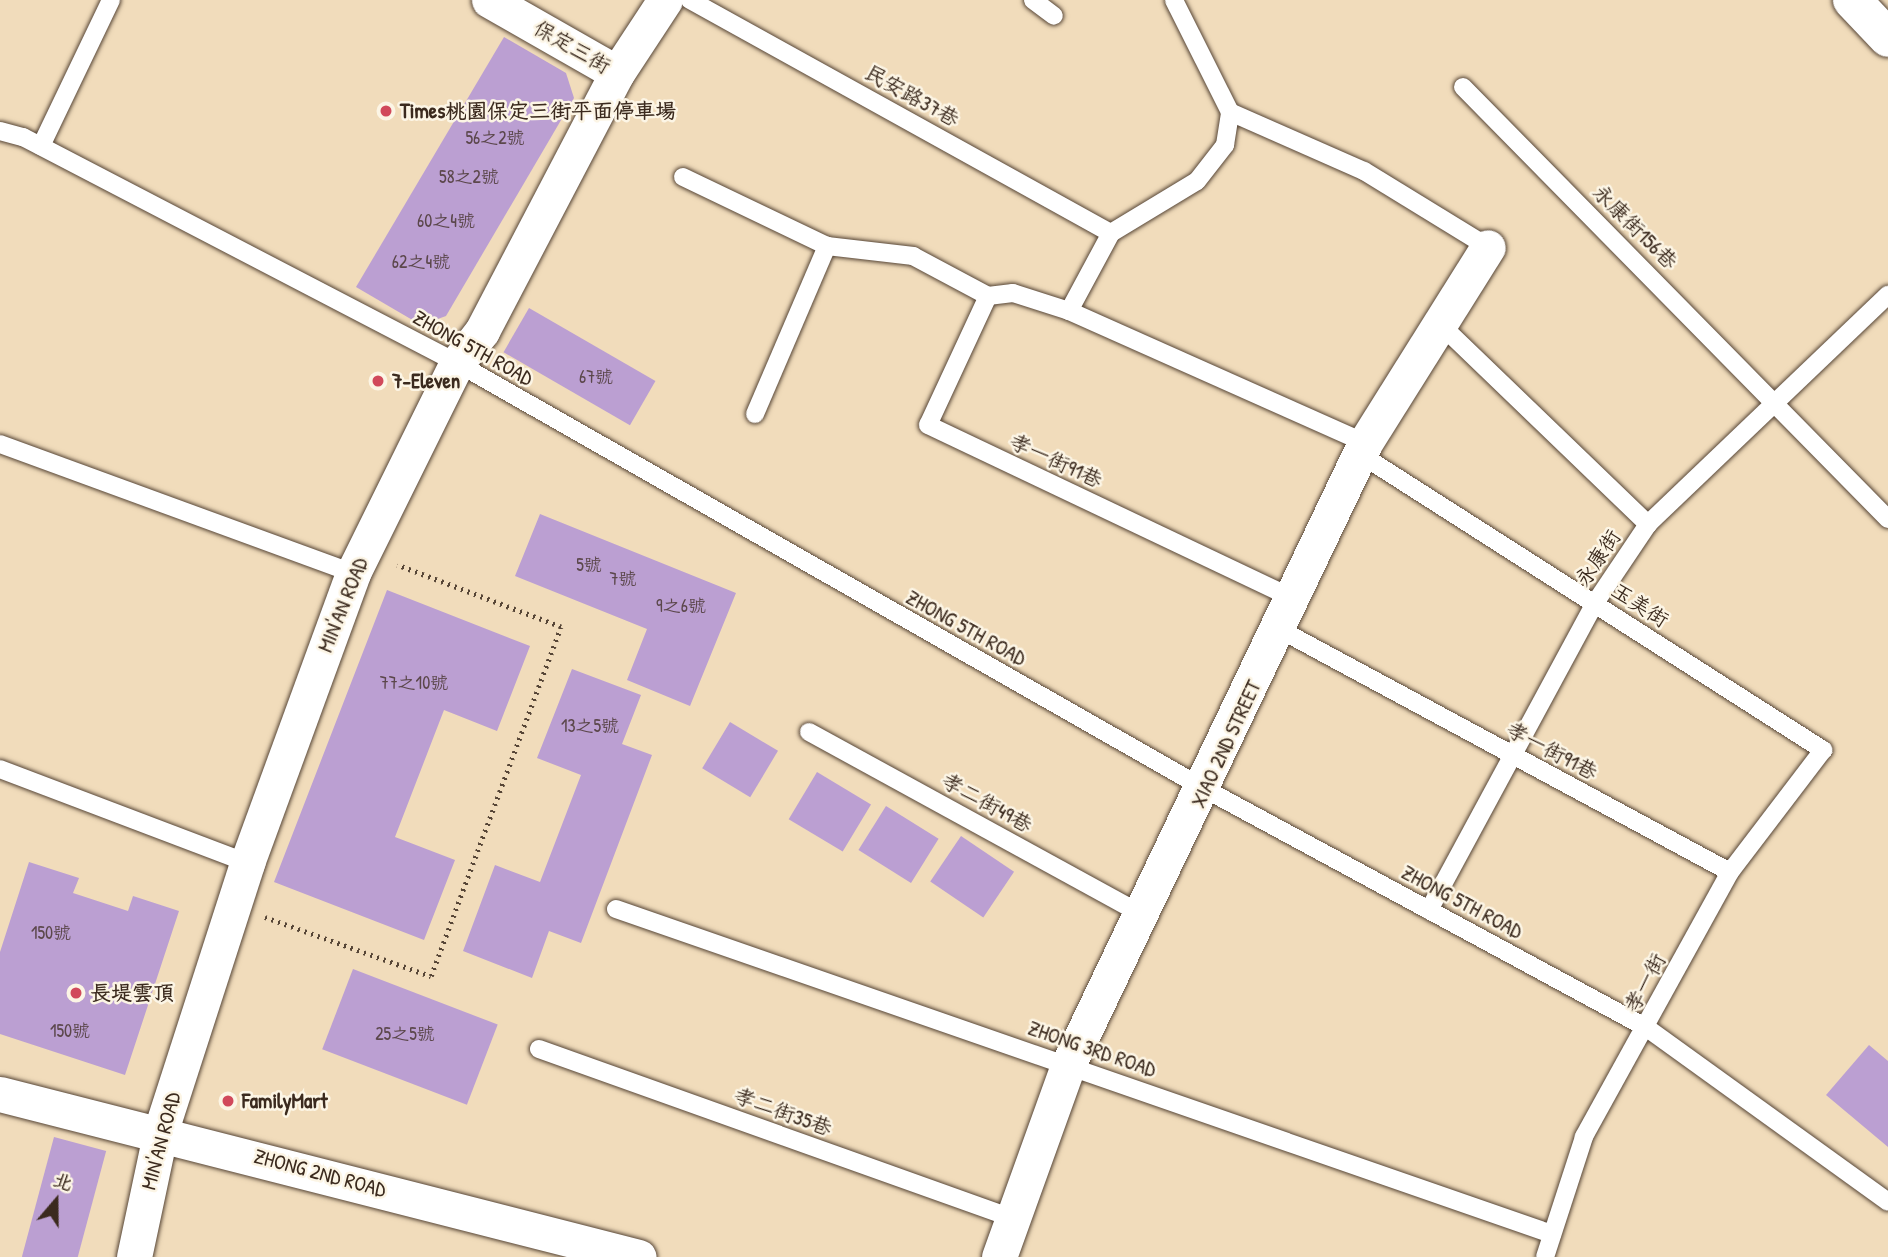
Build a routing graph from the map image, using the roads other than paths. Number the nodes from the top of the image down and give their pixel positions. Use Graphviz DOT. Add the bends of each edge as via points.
graph roads {
  1 [pos="111,0"];
  2 [pos="489,0"];
  3 [pos="665,0"];
  4 [pos="690,0"];
  5 [pos="1033,0"];
  6 [pos="1174,0"];
  7 [pos="1852,0"];
  8 [pos="1054,16"];
  9 [pos="1888,38"];
  10 [pos="617,73"];
  11 [pos="1462,87"];
  12 [pos="1230,112"];
  13 [pos="0,131"];
  14 [pos="41,146"];
  15 [pos="683,177"];
  16 [pos="1111,233"];
  17 [pos="827,246"];
  18 [pos="1488,247"];
  19 [pos="1888,295"];
  20 [pos="988,296"];
  21 [pos="1069,311"];
  22 [pos="1440,324"];
  23 [pos="457,363"];
  24 [pos="1774,400"];
  25 [pos="755,414"];
  26 [pos="0,444"];
  27 [pos="1362,449"];
  28 [pos="1888,519"];
  29 [pos="1648,524"];
  30 [pos="358,563"];
  31 [pos="1595,603"];
  32 [pos="1286,613"];
  33 [pos="809,732"];
  34 [pos="1824,750"];
  35 [pos="1513,755"];
  36 [pos="0,769"];
  37 [pos="1205,789"];
  38 [pos="247,863"];
  39 [pos="1730,872"];
  40 [pos="615,909"];
  41 [pos="1429,910"];
  42 [pos="1143,915"];
  43 [pos="1647,1028"];
  44 [pos="538,1049"];
  45 [pos="1068,1065"];
  46 [pos="0,1094"];
  47 [pos="161,1130"];
  48 [pos="1888,1202"];
  49 [pos="1012,1218"];
  50 [pos="1552,1234"];
  51 [pos="134,1257"];
  52 [pos="639,1257"];
  53 [pos="999,1257"];
  54 [pos="1545,1257"];
  1 -- 14 [label="lane"];
  2 -- 10 [label="street, 保定三街"];
  3 -- 10 [label="street, MIN'AN ROAD"];
  4 -- 16 [label="lane, 民安路37巷"];
  5 -- 8 [label="lane"];
  6 -- 12 [label="lane"];
  7 -- 9 [label="main road"];
  10 -- 23 [label="street, MIN'AN ROAD" via="482,331"];
  11 -- 24 [label="lane, 永康街156巷"];
  12 -- 16 [label="lane" via="1225,145 1196,181"];
  12 -- 18 [label="lane" via="1364,171"];
  13 -- 14 [label="lane, ZHONG 5TH ROAD"];
  14 -- 23 [label="lane, ZHONG 5TH ROAD"];
  15 -- 17 [label="lane"];
  16 -- 21 [label="lane"];
  17 -- 20 [label="lane" via="913,256"];
  17 -- 25 [label="lane"];
  18 -- 22 [label="street, XIAO 2ND STREET"];
  19 -- 24 [label="lane, 永康街"];
  20 -- 21 [label="lane, 玉美街" via="1013,293"];
  20 -- 32 [label="lane, 孝一街91巷" via="928,425"];
  21 -- 27 [label="lane, 玉美街"];
  22 -- 27 [label="street, XIAO 2ND STREET"];
  22 -- 29 [label="lane"];
  23 -- 30 [label="street, MIN'AN ROAD"];
  23 -- 37 [label="lane, ZHONG 5TH ROAD"];
  24 -- 28 [label="lane, 永康街156巷"];
  24 -- 29 [label="lane, 永康街"];
  26 -- 30 [label="lane"];
  27 -- 31 [label="lane, 玉美街"];
  27 -- 32 [label="street, XIAO 2ND STREET"];
  29 -- 31 [label="lane, 永康街"];
  30 -- 38 [label="street, MIN'AN ROAD"];
  31 -- 34 [label="lane, 玉美街"];
  31 -- 35 [label="lane, 永康街"];
  32 -- 35 [label="lane, 孝一街91巷"];
  32 -- 37 [label="street, XIAO 2ND STREET"];
  33 -- 42 [label="lane, 孝二街49巷"];
  34 -- 39 [label="lane, 孝一街"];
  35 -- 39 [label="lane, 孝一街91巷"];
  35 -- 41 [label="lane, 永康街"];
  36 -- 38 [label="lane"];
  37 -- 41 [label="lane, ZHONG 5TH ROAD"];
  37 -- 42 [label="street, XIAO 2ND STREET"];
  38 -- 47 [label="street, MIN'AN ROAD"];
  39 -- 43 [label="lane, 孝一街"];
  40 -- 45 [label="lane, ZHONG 3RD ROAD"];
  41 -- 43 [label="lane, ZHONG 5TH ROAD"];
  42 -- 45 [label="street, XIAO 2ND STREET"];
  43 -- 48 [label="lane, ZHONG 5TH ROAD"];
  43 -- 50 [label="lane, 孝一街" via="1584,1137"];
  44 -- 49 [label="lane, 孝二街35巷"];
  45 -- 49 [label="street, XIAO 2ND STREET"];
  45 -- 50 [label="lane, ZHONG 3RD ROAD"];
  46 -- 47 [label="street, ZHONG 2ND ROAD"];
  47 -- 51 [label="street, MIN'AN ROAD"];
  47 -- 52 [label="street, ZHONG 2ND ROAD"];
  49 -- 53 [label="street, XIAO 2ND STREET"];
  50 -- 54 [label="lane, 孝一街"];
}
